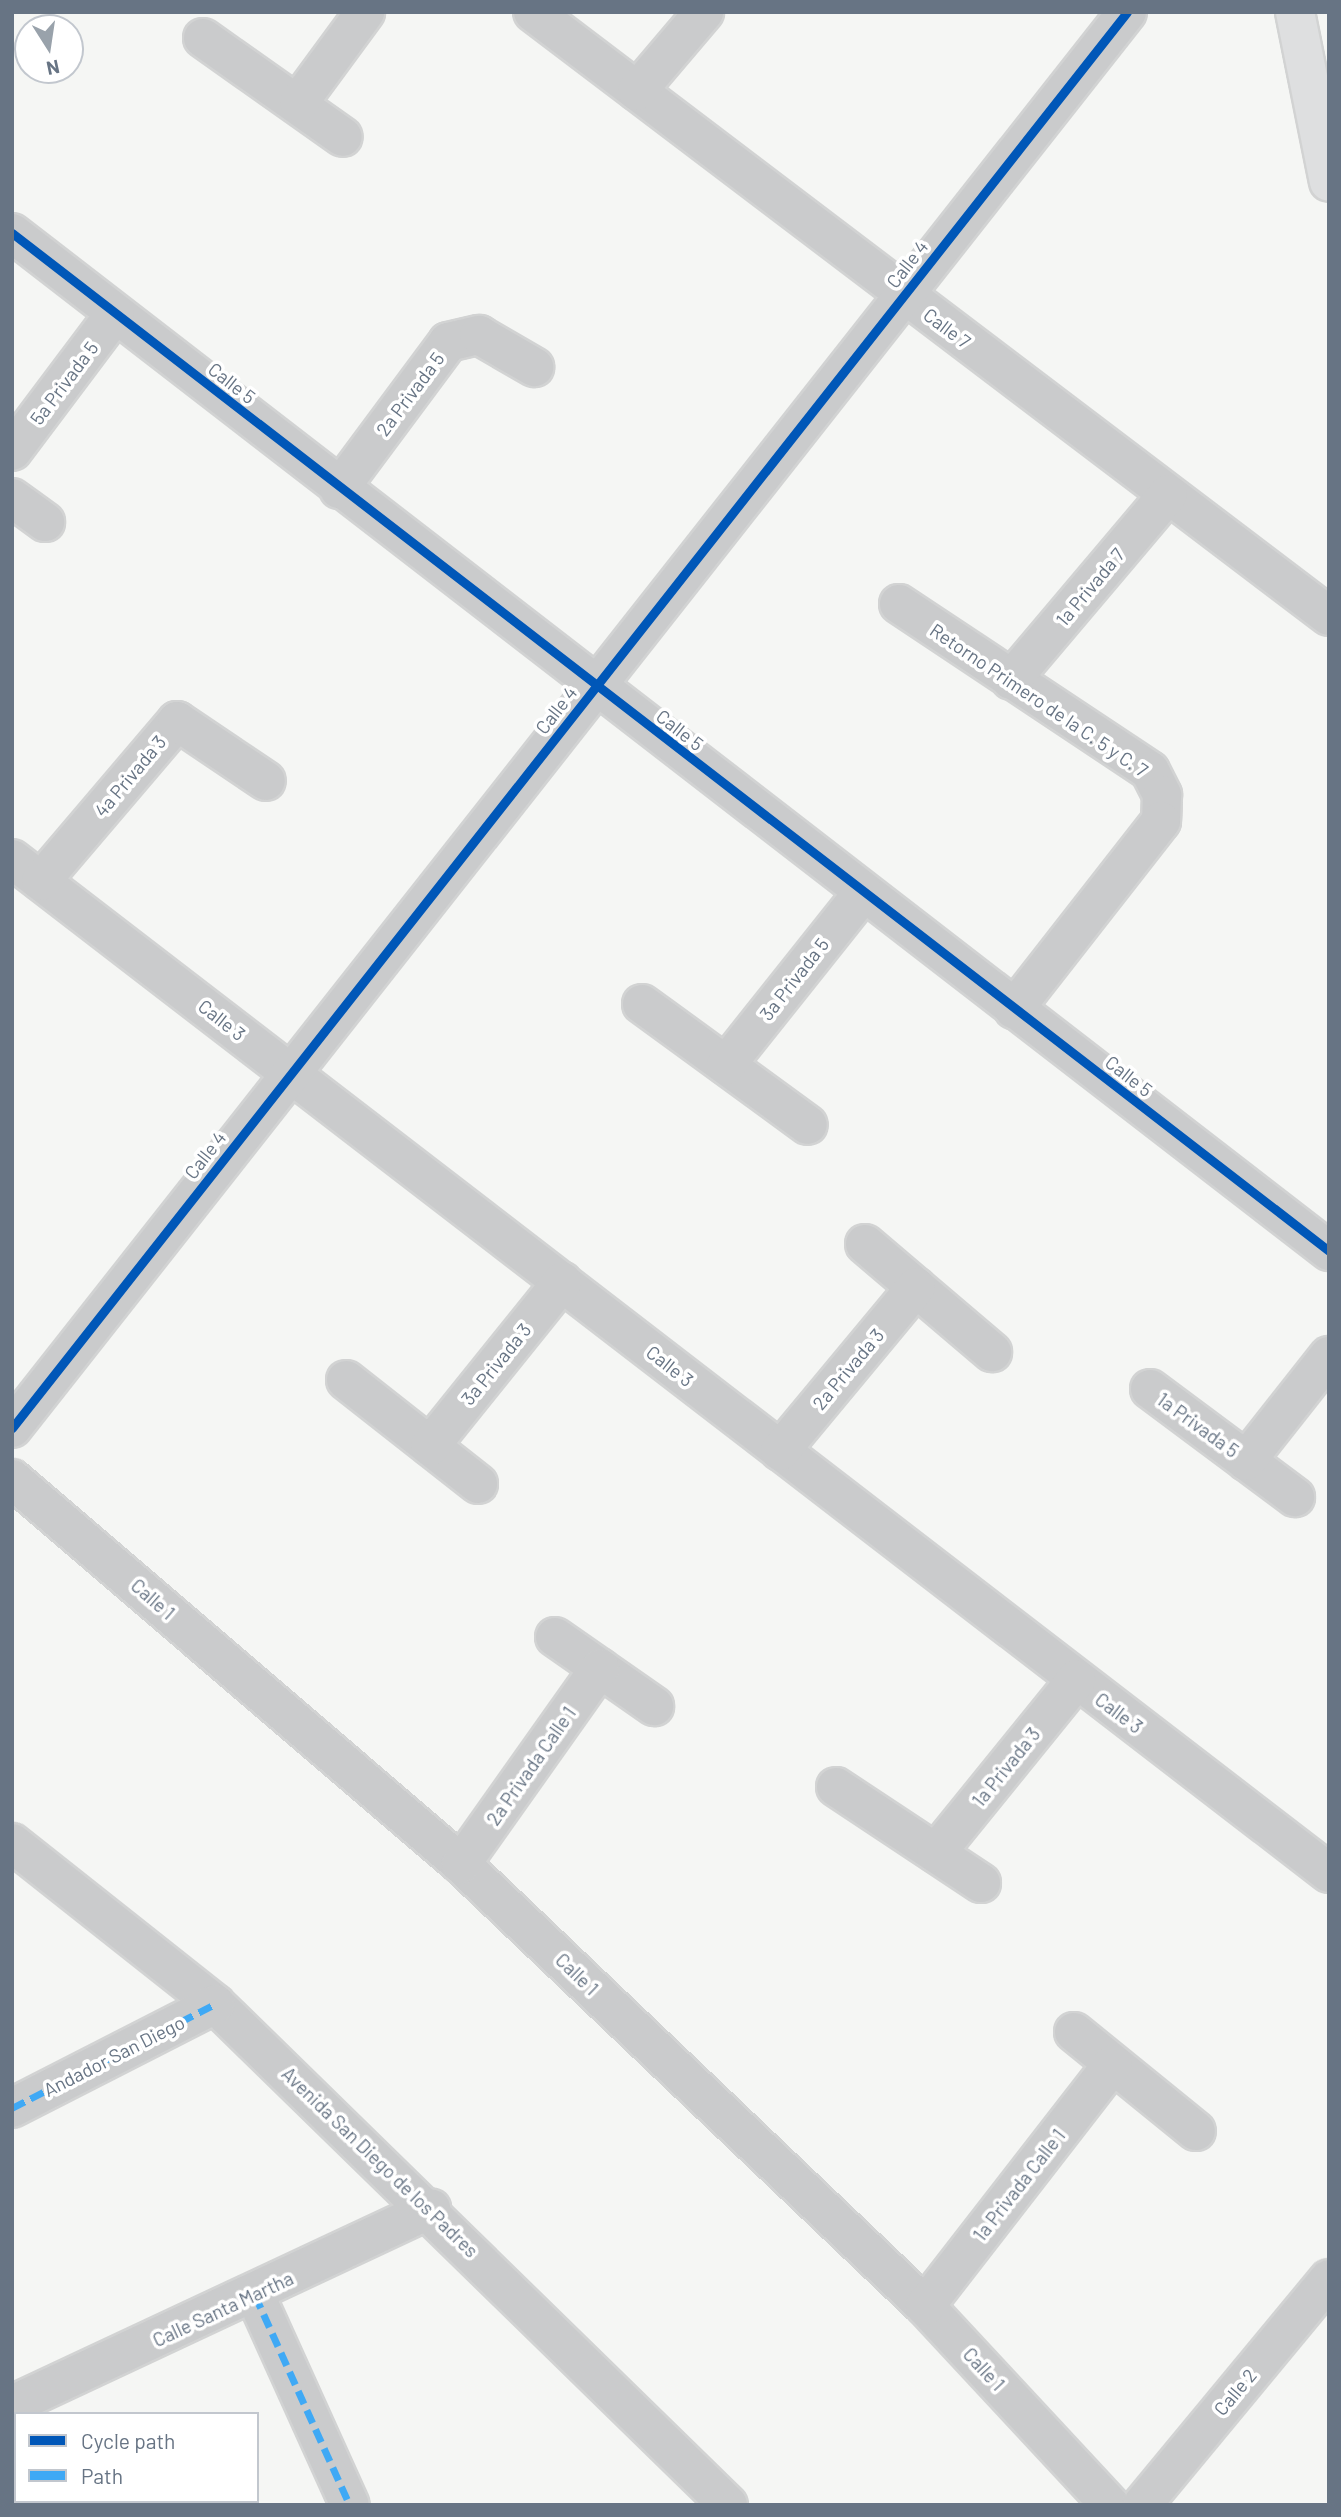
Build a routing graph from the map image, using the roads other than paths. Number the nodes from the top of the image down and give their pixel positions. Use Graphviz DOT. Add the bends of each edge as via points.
graph roads {
  1 [pos="365,12"];
  2 [pos="533,12"];
  3 [pos="704,12"];
  4 [pos="1127,12"];
  5 [pos="1296,12"];
  6 [pos="203,38"];
  7 [pos="637,91"];
  8 [pos="299,102"];
  9 [pos="343,137"];
  10 [pos="1329,182"];
  11 [pos="12,233"];
  12 [pos="904,295"];
  13 [pos="115,314"];
  14 [pos="534,367"];
  15 [pos="12,451"];
  16 [pos="340,489"];
  17 [pos="1168,494"];
  18 [pos="12,498"];
  19 [pos="45,522"];
  20 [pos="899,604"];
  21 [pos="1329,616"];
  22 [pos="1011,680"];
  23 [pos="596,688"];
  24 [pos="266,781"];
  25 [pos="27,870"];
  26 [pos="863,892"];
  27 [pos="642,1004"];
  28 [pos="1014,1009"];
  29 [pos="726,1065"];
  30 [pos="292,1073"];
  31 [pos="808,1125"];
  32 [pos="865,1244"];
  33 [pos="1329,1251"];
  34 [pos="562,1282"];
  35 [pos="916,1287"];
  36 [pos="992,1352"];
  37 [pos="1329,1356"];
  38 [pos="346,1380"];
  39 [pos="1150,1390"];
  40 [pos="12,1428"];
  41 [pos="430,1446"];
  42 [pos="780,1451"];
  43 [pos="1246,1461"];
  44 [pos="12,1479"];
  45 [pos="478,1483"];
  46 [pos="1295,1497"];
  47 [pos="555,1637"];
  48 [pos="600,1668"];
  49 [pos="1076,1680"];
  50 [pos="654,1706"];
  51 [pos="836,1787"];
  52 [pos="12,1843"];
  53 [pos="936,1853"];
  54 [pos="461,1864"];
  55 [pos="1329,1873"];
  56 [pos="981,1883"];
  57 [pos="215,2004"];
  58 [pos="1074,2032"];
  59 [pos="1113,2064"];
  60 [pos="12,2108"];
  61 [pos="1196,2131"];
  62 [pos="431,2209"];
  63 [pos="1329,2279"];
  64 [pos="256,2295"];
  65 [pos="925,2306"];
  66 [pos="12,2404"];
  67 [pos="350,2505"];
  68 [pos="728,2505"];
  69 [pos="1110,2505"];
  70 [pos="1142,2505"];
  1 -- 8 [label="street"];
  2 -- 7 [label="street, Calle 7"];
  3 -- 7 [label="street"];
  4 -- 12 [label="street, Calle 4"];
  5 -- 10 [label="main road"];
  6 -- 8 [label="street"];
  7 -- 12 [label="street, Calle 7"];
  8 -- 9 [label="street"];
  11 -- 13 [label="street, Calle 5"];
  12 -- 17 [label="street, Calle 7"];
  12 -- 23 [label="street, Calle 4"];
  13 -- 15 [label="street, 5a Privada 5"];
  13 -- 16 [label="street, Calle 5"];
  14 -- 16 [label="street, 2a Privada 5" via="479,335 449,342"];
  16 -- 23 [label="street, Calle 5"];
  17 -- 21 [label="street, Calle 7"];
  17 -- 22 [label="street, 1a Privada 7"];
  18 -- 19 [label="street"];
  20 -- 22 [label="street, Retorno Primero de la C. 5 y C. 7"];
  22 -- 28 [label="street, Retorno Primero de la C. 5 y C. 7" via="1150,771 1162,795 1161,821"];
  23 -- 26 [label="street, Calle 5"];
  23 -- 30 [label="street, Calle 4"];
  24 -- 25 [label="street, 4a Privada 3" via="177,721"];
  25 -- 30 [label="street, Calle 3"];
  26 -- 28 [label="street, Calle 5"];
  26 -- 29 [label="street, 3a Privada 5"];
  27 -- 29 [label="street"];
  28 -- 33 [label="street, Calle 5"];
  29 -- 31 [label="street"];
  30 -- 34 [label="street, Calle 3"];
  30 -- 40 [label="street, Calle 4"];
  32 -- 35 [label="street"];
  34 -- 41 [label="street, 3a Privada 3"];
  34 -- 42 [label="street, Calle 3"];
  35 -- 36 [label="street"];
  35 -- 42 [label="street, 2a Privada 3"];
  37 -- 43 [label="street, 1a Privada 5"];
  38 -- 41 [label="street"];
  39 -- 43 [label="street, 1a Privada 5"];
  41 -- 45 [label="street"];
  42 -- 49 [label="street, Calle 3"];
  43 -- 46 [label="street, 1a Privada 5"];
  44 -- 54 [label="street, Calle 1"];
  47 -- 48 [label="street"];
  48 -- 50 [label="street"];
  48 -- 54 [label="street, 2a Privada Calle 1"];
  49 -- 53 [label="street, 1a Privada 3"];
  49 -- 55 [label="street, Calle 3"];
  51 -- 53 [label="street"];
  52 -- 57 [label="street, Avenida San Diego de los Padres"];
  53 -- 56 [label="street"];
  54 -- 65 [label="street, Calle 1"];
  57 -- 60 [label="street, Andador San Diego"];
  57 -- 62 [label="street, Avenida San Diego de los Padres"];
  58 -- 59 [label="street"];
  59 -- 61 [label="street"];
  59 -- 65 [label="street, 1a Privada Calle 1"];
  62 -- 64 [label="street, Calle Santa Martha"];
  62 -- 68 [label="street, Avenida San Diego de los Padres"];
  63 -- 70 [label="street, Calle 2"];
  64 -- 66 [label="street, Calle Santa Martha"];
  64 -- 67 [label="street"];
  65 -- 69 [label="street, Calle 1"];
}
